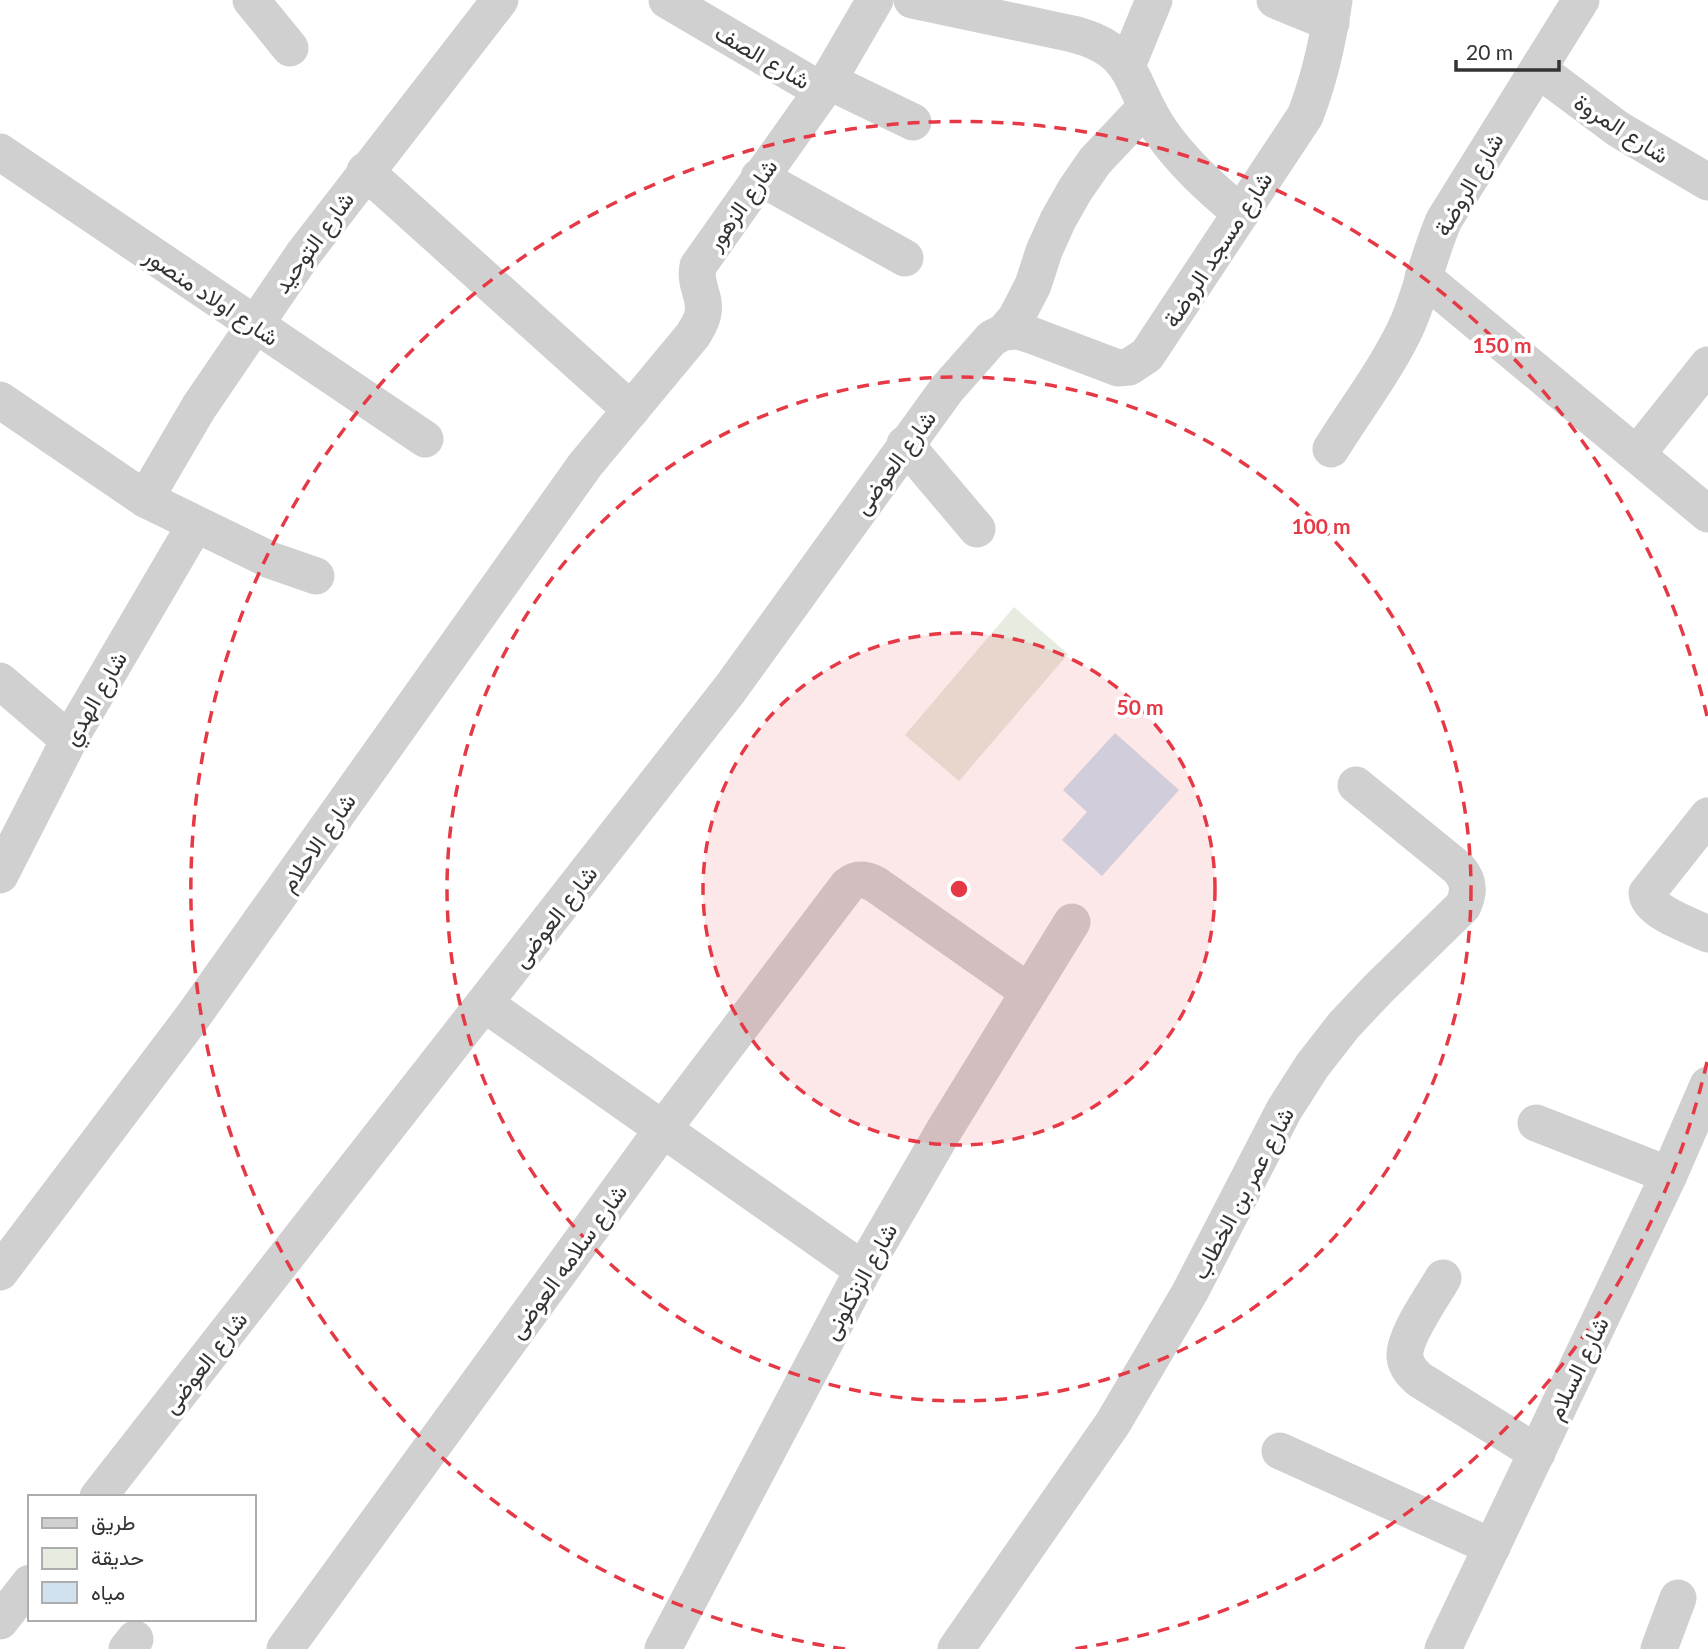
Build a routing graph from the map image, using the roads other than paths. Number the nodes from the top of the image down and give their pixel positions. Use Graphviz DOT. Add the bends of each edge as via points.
graph roads {
  1 [pos="251,0"];
  2 [pos="500,0"];
  3 [pos="667,0"];
  4 [pos="875,0"];
  5 [pos="912,0"];
  6 [pos="1154,0"];
  7 [pos="1275,0"];
  8 [pos="1581,0"];
  9 [pos="1332,12"];
  10 [pos="290,48"];
  11 [pos="1127,66"];
  12 [pos="1539,70"];
  13 [pos="825,86"];
  14 [pos="1146,107"];
  15 [pos="913,122"];
  16 [pos="0,152"];
  17 [pos="365,171"];
  18 [pos="760,177"];
  19 [pos="1708,182"];
  20 [pos="1241,213"];
  21 [pos="905,258"];
  22 [pos="1423,277"];
  23 [pos="254,324"];
  24 [pos="1004,332"];
  25 [pos="1708,365"];
  26 [pos="0,400"];
  27 [pos="632,410"];
  28 [pos="425,439"];
  29 [pos="905,444"];
  30 [pos="1331,449"];
  31 [pos="1637,454"];
  32 [pos="145,499"];
  33 [pos="1708,514"];
  34 [pos="195,525"];
  35 [pos="977,529"];
  36 [pos="316,576"];
  37 [pos="0,681"];
  38 [pos="69,740"];
  39 [pos="1356,785"];
  40 [pos="1708,816"];
  41 [pos="0,875"];
  42 [pos="1072,922"];
  43 [pos="1708,934"];
  44 [pos="1029,992"];
  45 [pos="485,1004"];
  46 [pos="1708,1085"];
  47 [pos="1536,1123"];
  48 [pos="663,1129"];
  49 [pos="1686,1161"];
  50 [pos="863,1270"];
  51 [pos="0,1272"];
  52 [pos="1443,1278"];
  53 [pos="1280,1451"];
  54 [pos="1536,1453"];
  55 [pos="100,1495"];
  56 [pos="1492,1547"];
  57 [pos="28,1586"];
  58 [pos="1678,1598"];
  59 [pos="0,1621"];
  60 [pos="285,1649"];
  61 [pos="663,1649"];
  62 [pos="956,1649"];
  63 [pos="1443,1649"];
  64 [pos="1659,1649"];
  1 -- 10 [label="street"];
  2 -- 17 [label="street, شارع التوحيد"];
  3 -- 13 [label="street, شارع الصف"];
  4 -- 13 [label="street, شارع الزهور"];
  5 -- 11 [label="street" via="1095,40"];
  6 -- 11 [label="street"];
  7 -- 9 [label="street"];
  8 -- 12 [label="street, شارع الروضة"];
  9 -- 20 [label="street, شارع مسجد الروضة" via="1318,84 1305,116"];
  11 -- 14 [label="street"];
  12 -- 19 [label="street, شارع المروة" via="1618,129"];
  12 -- 22 [label="street, شارع الروضة" via="1444,220"];
  13 -- 15 [label="street, شارع الصف"];
  13 -- 18 [label="street, شارع الزهور"];
  14 -- 20 [label="street" via="1178,154"];
  14 -- 24 [label="street, شارع العوضى" via="1075,190 1058,220 1026,302"];
  16 -- 23 [label="street, شارع اولاد منصور"];
  17 -- 23 [label="street, شارع التوحيد"];
  17 -- 27 [label="street"];
  18 -- 21 [label="street"];
  18 -- 27 [label="street, شارع الزهور" via="698,267 703,313 693,335"];
  20 -- 24 [label="street, شارع مسجد الروضة" via="1139,363 1118,368 1031,335"];
  22 -- 30 [label="street, شارع الروضة" via="1400,339"];
  22 -- 31 [label="street"];
  23 -- 28 [label="street, شارع اولاد منصور"];
  23 -- 32 [label="street, شارع التوحيد"];
  24 -- 29 [label="street, شارع العوضى" via="992,338"];
  25 -- 31 [label="street"];
  26 -- 32 [label="street"];
  27 -- 51 [label="street, شارع الاحلام" via="564,494 194,1015"];
  29 -- 35 [label="street"];
  29 -- 45 [label="street, شارع العوضى" via="730,690"];
  31 -- 33 [label="street"];
  32 -- 34 [label="street"];
  34 -- 36 [label="street"];
  34 -- 38 [label="street, شارع الهدي"];
  37 -- 38 [label="street"];
  38 -- 41 [label="street, شارع الهدي"];
  39 -- 62 [label="street, شارع عمر بن الخطاب" via="1458,868 1467,881 1467,898 1344,1025 1312,1066 1113,1423"];
  40 -- 43 [label="street" via="1647,892 1649,903 1659,910"];
  42 -- 44 [label="street, شارع الزنكلونى"];
  44 -- 48 [label="street, شارع سلامه العوضى" via="875,884 858,880 848,885"];
  44 -- 50 [label="street, شارع الزنكلونى"];
  45 -- 48 [label="street"];
  45 -- 55 [label="street, شارع العوضى"];
  46 -- 49 [label="street, شارع السلام"];
  47 -- 49 [label="street"];
  48 -- 50 [label="street"];
  48 -- 60 [label="street, شارع سلامه العوضى"];
  49 -- 54 [label="street, شارع السلام"];
  50 -- 61 [label="street, شارع الزنكلونى"];
  52 -- 54 [label="street" via="1410,1338 1407,1366 1420,1380"];
  53 -- 56 [label="street"];
  54 -- 56 [label="street, شارع السلام"];
  56 -- 63 [label="street, شارع السلام"];
  57 -- 59 [label="street"];
  58 -- 64 [label="street"];
}
